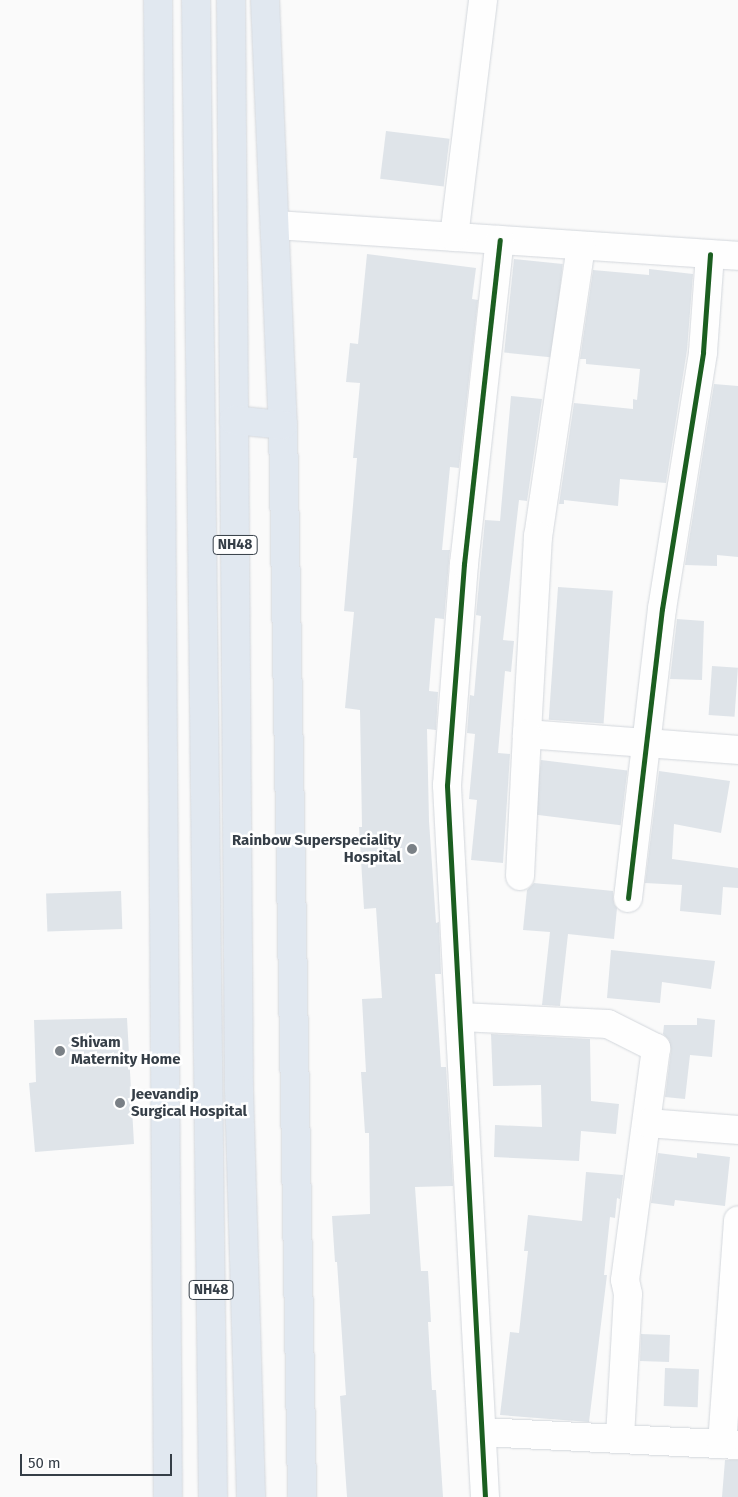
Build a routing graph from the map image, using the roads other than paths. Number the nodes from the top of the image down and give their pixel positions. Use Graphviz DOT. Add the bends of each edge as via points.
graph roads {
  1 [pos="158,0"];
  2 [pos="196,0"];
  3 [pos="231,0"];
  4 [pos="265,0"];
  5 [pos="482,0"];
  6 [pos="275,225"];
  7 [pos="454,237"];
  8 [pos="500,240"];
  9 [pos="581,246"];
  10 [pos="710,254"];
  11 [pos="738,256"];
  12 [pos="234,420"];
  13 [pos="284,425"];
  14 [pos="528,734"];
  15 [pos="647,743"];
  16 [pos="738,750"];
  17 [pos="520,876"];
  18 [pos="628,898"];
  19 [pos="460,1017"];
  20 [pos="648,1123"];
  21 [pos="738,1130"];
  22 [pos="738,1221"];
  23 [pos="482,1432"];
  24 [pos="620,1439"];
  25 [pos="730,1444"];
  26 [pos="168,1497"];
  27 [pos="213,1497"];
  28 [pos="251,1497"];
  29 [pos="302,1497"];
  30 [pos="485,1497"];
  1 -- 26 [label="highway"];
  2 -- 27 [label="highway, NH48"];
  3 -- 12 [label="highway, NH48"];
  4 -- 6 [label="highway"];
  5 -- 7 [label="street"];
  6 -- 7 [label="street"];
  6 -- 13 [label="highway"];
  7 -- 8 [label="street"];
  8 -- 9 [label="street"];
  8 -- 19 [label="street" via="464,564 448,786"];
  9 -- 10 [label="street"];
  9 -- 14 [label="street" via="538,536"];
  10 -- 11 [label="street"];
  10 -- 15 [label="street" via="703,352 662,609"];
  12 -- 13 [label="highway"];
  12 -- 28 [label="highway, NH48" via="239,1090"];
  13 -- 29 [label="highway"];
  14 -- 15 [label="street"];
  14 -- 17 [label="street"];
  15 -- 16 [label="street"];
  15 -- 18 [label="street"];
  19 -- 20 [label="street" via="608,1024 656,1048"];
  19 -- 23 [label="street"];
  20 -- 21 [label="street"];
  20 -- 24 [label="street" via="625,1280 628,1294"];
  22 -- 25 [label="street"];
  23 -- 24 [label="street"];
  23 -- 30 [label="street"];
  24 -- 25 [label="street"];
}
